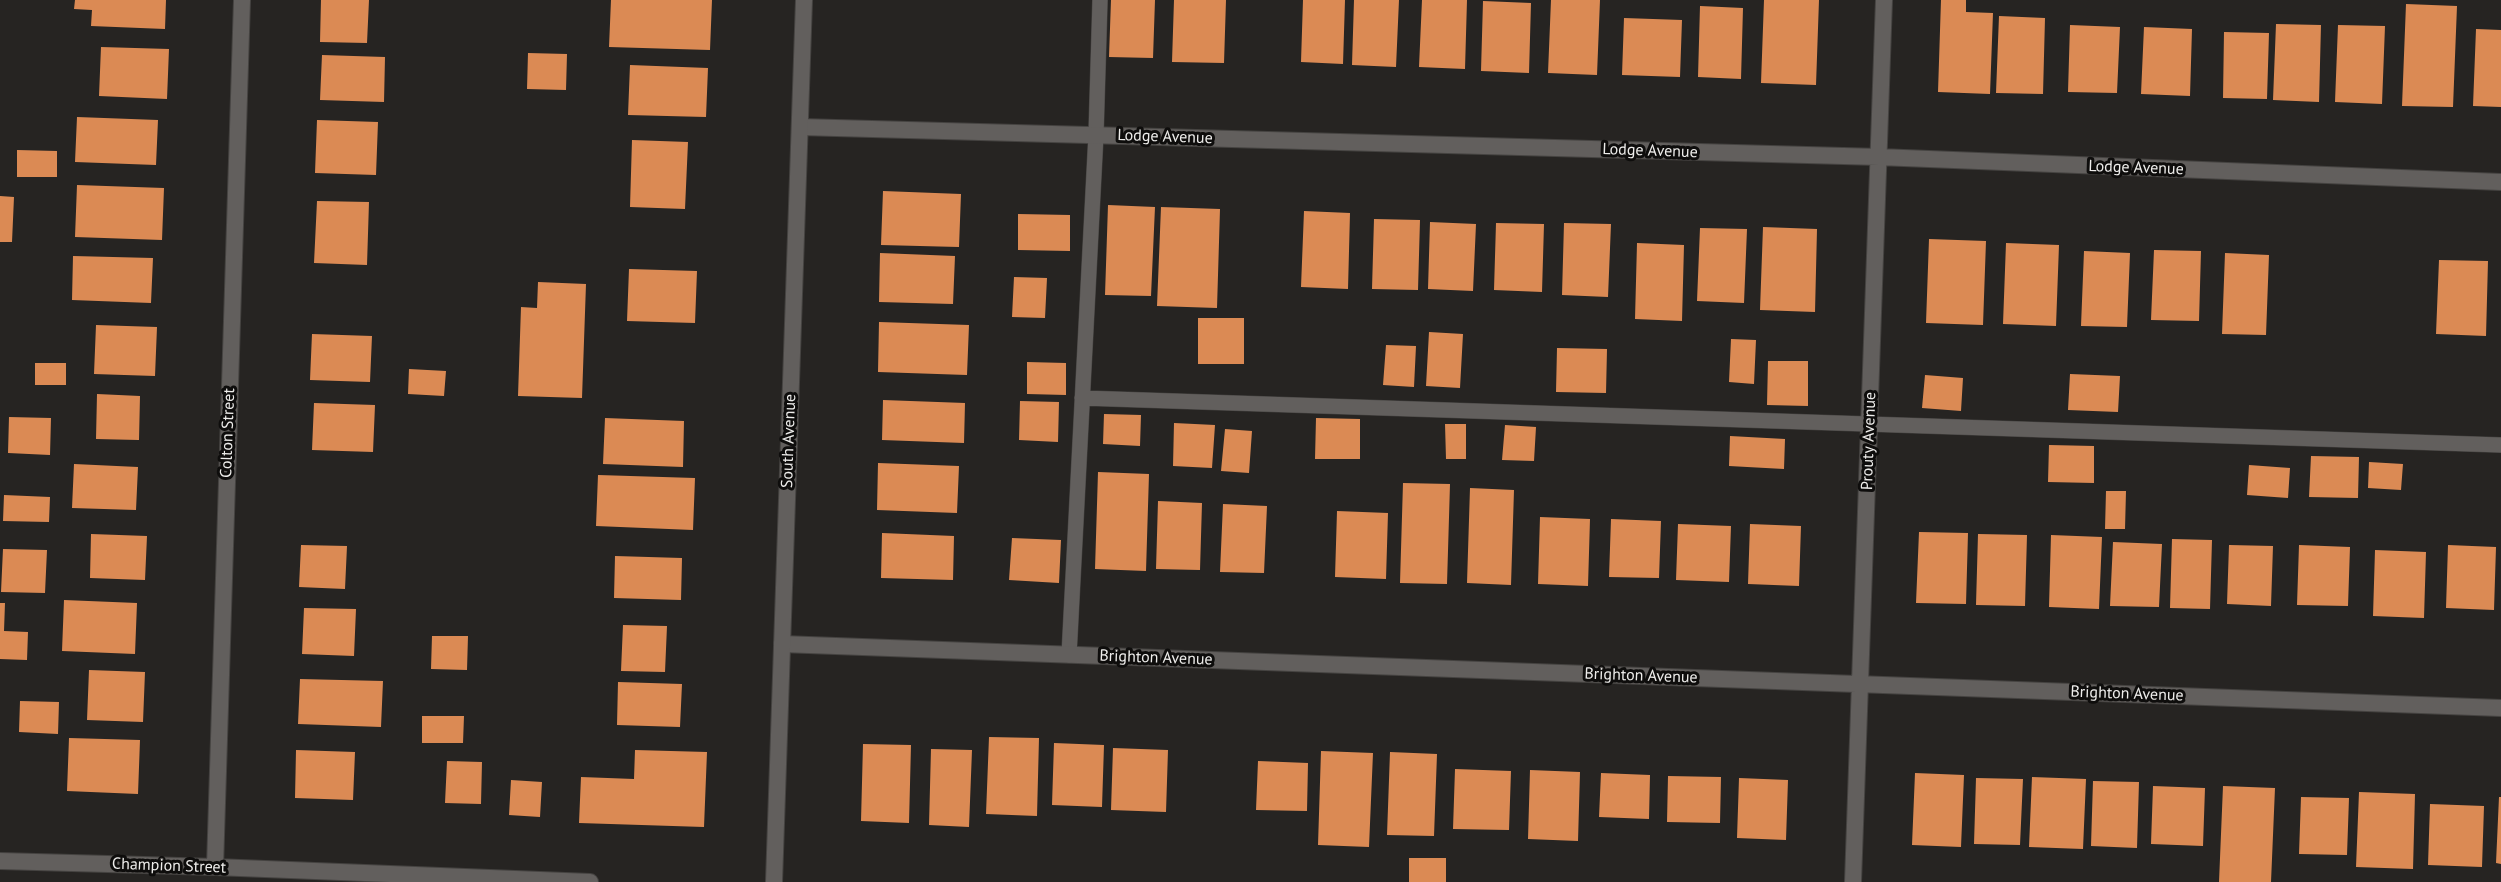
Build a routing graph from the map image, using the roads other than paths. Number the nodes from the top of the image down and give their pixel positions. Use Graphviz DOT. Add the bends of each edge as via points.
graph roads {
  1 [pos="242,0"];
  2 [pos="804,0"];
  3 [pos="1100,0"];
  4 [pos="1884,0"];
  5 [pos="800,127"];
  6 [pos="1096,135"];
  7 [pos="1879,158"];
  8 [pos="2501,182"];
  9 [pos="1082,398"];
  10 [pos="1869,424"];
  11 [pos="2501,445"];
  12 [pos="782,644"];
  13 [pos="1069,655"];
  14 [pos="1860,684"];
  15 [pos="2501,708"];
  16 [pos="0,861"];
  17 [pos="215,867"];
  18 [pos="590,882"];
  19 [pos="774,882"];
  20 [pos="1853,882"];
  1 -- 17 [label="street, Colton Street"];
  2 -- 5 [label="street, South Avenue"];
  3 -- 6 [label="lane"];
  4 -- 7 [label="street, Prouty Avenue"];
  5 -- 6 [label="street, Lodge Avenue"];
  5 -- 12 [label="street, South Avenue"];
  6 -- 7 [label="street, Lodge Avenue"];
  6 -- 9 [label="lane"];
  7 -- 8 [label="street, Lodge Avenue"];
  7 -- 10 [label="street, Prouty Avenue"];
  9 -- 10 [label="lane"];
  9 -- 13 [label="lane"];
  10 -- 11 [label="lane"];
  10 -- 14 [label="street, Prouty Avenue"];
  12 -- 13 [label="street, Brighton Avenue"];
  12 -- 19 [label="street, South Avenue"];
  13 -- 14 [label="street, Brighton Avenue"];
  14 -- 15 [label="street, Brighton Avenue"];
  14 -- 20 [label="street, Prouty Avenue"];
  16 -- 17 [label="street, Champion Street"];
  17 -- 18 [label="street, Champion Street"];
}
